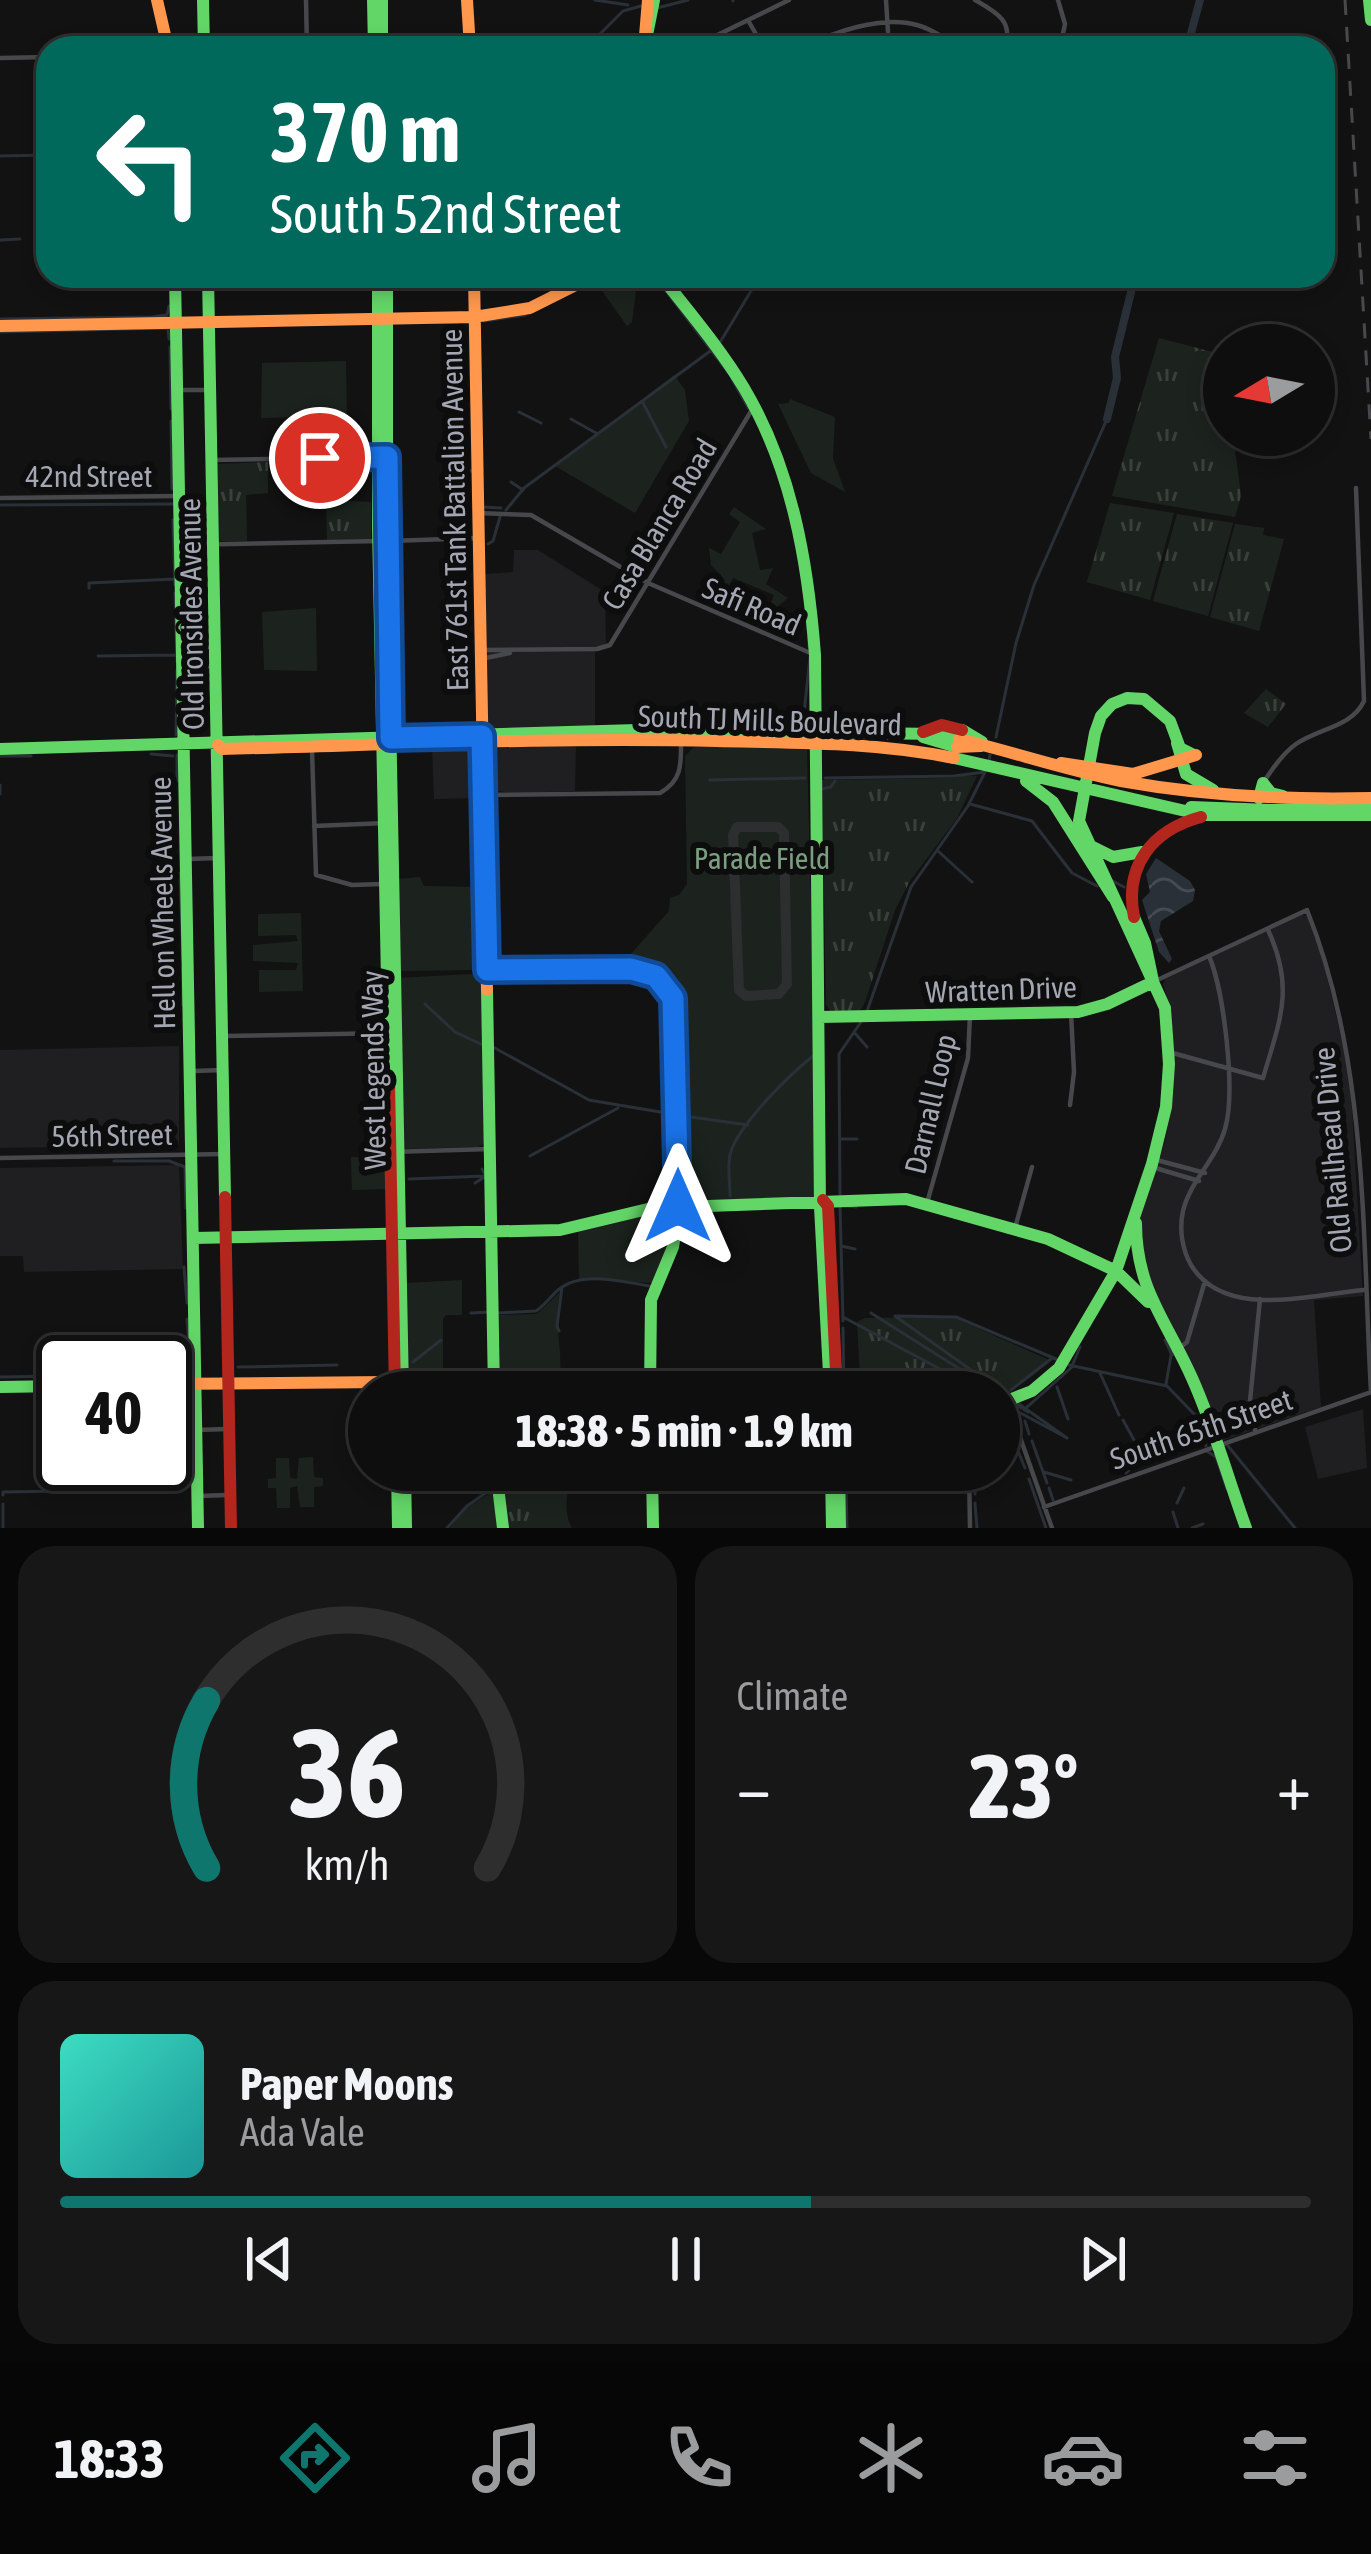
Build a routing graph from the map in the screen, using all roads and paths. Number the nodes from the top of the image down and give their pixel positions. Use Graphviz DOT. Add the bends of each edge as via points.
graph roads {
  1 [pos="157,0"];
  2 [pos="203,0"];
  3 [pos="306,0"];
  4 [pos="377,0"];
  5 [pos="467,0"];
  6 [pos="651,0"];
  7 [pos="789,0"];
  8 [pos="886,0"];
  9 [pos="975,0"];
  10 [pos="1058,0"];
  11 [pos="1369,0"];
  12 [pos="1371,20"];
  13 [pos="749,22"];
  14 [pos="890,23"];
  15 [pos="166,36"];
  16 [pos="204,36"];
  17 [pos="307,36"];
  18 [pos="378,36"];
  19 [pos="469,36"];
  20 [pos="646,36"];
  21 [pos="717,36"];
  22 [pos="757,36"];
  23 [pos="836,36"];
  24 [pos="889,36"];
  25 [pos="936,36"];
  26 [pos="1007,36"];
  27 [pos="1062,36"];
  28 [pos="36,57"];
  29 [pos="0,58"];
  30 [pos="175,288"];
  31 [pos="208,288"];
  32 [pos="382,288"];
  33 [pos="474,288"];
  34 [pos="570,288"];
  35 [pos="671,288"];
  36 [pos="475,317"];
  37 [pos="383,318"];
  38 [pos="209,322"];
  39 [pos="176,323"];
  40 [pos="0,326"];
  41 [pos="177,390"];
  42 [pos="211,390"];
  43 [pos="754,406"];
  44 [pos="383,457"];
  45 [pos="212,460"];
  46 [pos="1356,488"];
  47 [pos="179,496"];
  48 [pos="0,498"];
  49 [pos="478,513"];
  50 [pos="479,538"];
  51 [pos="213,544"];
  52 [pos="180,545"];
  53 [pos="384,546"];
  54 [pos="648,584"];
  55 [pos="182,646"];
  56 [pos="215,647"];
  57 [pos="483,648"];
  58 [pos="518,651"];
  59 [pos="815,655"];
  60 [pos="182,666"];
  61 [pos="215,666"];
  62 [pos="814,737"];
  63 [pos="681,738"];
  64 [pos="482,740"];
  65 [pos="959,741"];
  66 [pos="387,742"];
  67 [pos="834,742"];
  68 [pos="312,743"];
  69 [pos="1177,743"];
  70 [pos="217,744"];
  71 [pos="183,746"];
  72 [pos="0,749"];
  73 [pos="1179,761"];
  74 [pos="1053,763"];
  75 [pos="815,766"];
  76 [pos="1005,771"];
  77 [pos="1263,783"];
  78 [pos="484,795"];
  79 [pos="1256,798"];
  80 [pos="1299,801"];
  81 [pos="1371,802"];
  82 [pos="1222,813"];
  83 [pos="1371,815"];
  84 [pos="388,823"];
  85 [pos="314,826"];
  86 [pos="1087,844"];
  87 [pos="1148,846"];
  88 [pos="218,858"];
  89 [pos="186,859"];
  90 [pos="389,884"];
  91 [pos="1113,897"];
  92 [pos="1307,910"];
  93 [pos="1129,919"];
  94 [pos="1268,928"];
  95 [pos="1209,956"];
  96 [pos="487,970"];
  97 [pos="1153,982"];
  98 [pos="1071,1013"];
  99 [pos="970,1015"];
  100 [pos="819,1017"];
  101 [pos="392,1033"];
  102 [pos="223,1036"];
  103 [pos="1169,1052"];
  104 [pos="1231,1068"];
  105 [pos="223,1070"];
  106 [pos="190,1071"];
  107 [pos="1070,1105"];
  108 [pos="490,1149"];
  109 [pos="395,1152"];
  110 [pos="225,1154"];
  111 [pos="191,1155"];
  112 [pos="0,1159"];
  113 [pos="1152,1163"];
  114 [pos="1033,1168"];
  115 [pos="1204,1173"];
  116 [pos="1198,1181"];
  117 [pos="823,1201"];
  118 [pos="927,1203"];
  119 [pos="678,1206"];
  120 [pos="1137,1211"];
  121 [pos="1015,1228"];
  122 [pos="492,1232"];
  123 [pos="396,1233"];
  124 [pos="226,1237"];
  125 [pos="193,1238"];
  126 [pos="1116,1271"];
  127 [pos="1205,1281"];
  128 [pos="1365,1290"];
  129 [pos="1260,1299"];
  130 [pos="1148,1302"];
  131 [pos="1177,1350"];
  132 [pos="399,1371"];
  133 [pos="494,1371"];
  134 [pos="650,1371"];
  135 [pos="833,1371"];
  136 [pos="229,1383"];
  137 [pos="192,1384"];
  138 [pos="196,1384"];
  139 [pos="36,1386"];
  140 [pos="348,1386"];
  141 [pos="0,1387"];
  142 [pos="1371,1392"];
  143 [pos="1020,1396"];
  144 [pos="230,1429"];
  145 [pos="196,1430"];
  146 [pos="1256,1432"];
  147 [pos="1020,1446"];
  148 [pos="1217,1446"];
  149 [pos="401,1491"];
  150 [pos="499,1491"];
  151 [pos="652,1491"];
  152 [pos="835,1491"];
  153 [pos="969,1491"];
  154 [pos="231,1495"];
  155 [pos="198,1496"];
  156 [pos="1044,1507"];
  157 [pos="198,1528"];
  158 [pos="232,1528"];
  159 [pos="402,1528"];
  160 [pos="503,1528"];
  161 [pos="653,1528"];
  162 [pos="836,1528"];
  163 [pos="970,1528"];
  164 [pos="1052,1528"];
  165 [pos="1246,1528"];
  1 -- 15 [label="street"];
  2 -- 16 [label="street"];
  3 -- 17 [label="street"];
  4 -- 18 [label="street"];
  5 -- 19 [label="street"];
  6 -- 20 [label="street"];
  7 -- 13 [label="street"];
  8 -- 14 [label="street"];
  9 -- 26 [label="street" via="1003,17"];
  10 -- 27 [label="street"];
  11 -- 12 [label="street"];
  13 -- 21 [label="street"];
  13 -- 22 [label="street"];
  14 -- 23 [label="street"];
  14 -- 24 [label="street"];
  14 -- 25 [label="street"];
  28 -- 29 [label="street"];
  30 -- 39 [label="street, Hell on Wheels Avenue"];
  31 -- 38 [label="street, Old Ironsides Avenue"];
  32 -- 37 [label="street"];
  33 -- 36 [label="street, East 761st Tank Battalion Avenue"];
  34 -- 36 [label="street" via="530,308"];
  35 -- 43 [label="street"];
  36 -- 37 [label="street"];
  36 -- 49 [label="street, East 761st Tank Battalion Avenue"];
  37 -- 38 [label="street"];
  37 -- 44 [label="street"];
  38 -- 39 [label="street"];
  38 -- 42 [label="street, Old Ironsides Avenue"];
  39 -- 40 [label="street"];
  39 -- 41 [label="street, Hell on Wheels Avenue"];
  41 -- 42 [label="street"];
  41 -- 47 [label="street, Hell on Wheels Avenue"];
  42 -- 45 [label="street, Old Ironsides Avenue"];
  43 -- 54 [label="street, Casa Blanca Road"];
  43 -- 59 [label="street" via="802,534"];
  44 -- 45 [label="street"];
  44 -- 53 [label="street"];
  44 -- 53 [label="street"];
  45 -- 51 [label="street, Old Ironsides Avenue"];
  46 -- 77 [label="street" via="1364,701 1354,716 1310,735"];
  47 -- 48 [label="street, 42nd Street"];
  47 -- 52 [label="street, Hell on Wheels Avenue"];
  49 -- 50 [label="street, East 761st Tank Battalion Avenue"];
  49 -- 54 [label="street, Safi Road" via="531,515"];
  50 -- 53 [label="street"];
  50 -- 57 [label="street, East 761st Tank Battalion Avenue"];
  51 -- 52 [label="street"];
  51 -- 53 [label="street"];
  51 -- 56 [label="street, Old Ironsides Avenue"];
  52 -- 55 [label="street, Hell on Wheels Avenue"];
  53 -- 66 [label="street, West Legends Way"];
  54 -- 58 [label="street, Casa Blanca Road" via="608,647"];
  54 -- 59 [label="street, Safi Road"];
  55 -- 56 [label="street"];
  55 -- 60 [label="street, Hell on Wheels Avenue"];
  56 -- 61 [label="street, Old Ironsides Avenue"];
  57 -- 58 [label="street, Casa Blanca Road"];
  57 -- 58 [label="street, Casa Blanca Road"];
  57 -- 64 [label="street, East 761st Tank Battalion Avenue"];
  59 -- 62 [label="street"];
  60 -- 61 [label="street"];
  60 -- 71 [label="street, Hell on Wheels Avenue"];
  61 -- 70 [label="street, Old Ironsides Avenue"];
  62 -- 63 [label="street, South TJ Mills Boulevard"];
  62 -- 65 [label="street, South TJ Mills Boulevard"];
  62 -- 67 [label="street, South TJ Mills Boulevard"];
  62 -- 75 [label="street"];
  63 -- 64 [label="street, South TJ Mills Boulevard"];
  63 -- 78 [label="street" via="680,772 665,790"];
  64 -- 66 [label="street, South TJ Mills Boulevard"];
  64 -- 78 [label="street, East 761st Tank Battalion Avenue"];
  65 -- 67 [label="street, South TJ Mills Boulevard"];
  65 -- 74 [label="street, South TJ Mills Boulevard"];
  65 -- 76 [label="street, South TJ Mills Boulevard"];
  66 -- 68 [label="street, South TJ Mills Boulevard"];
  66 -- 84 [label="street, West Legends Way"];
  67 -- 75 [label="street"];
  68 -- 70 [label="street, South TJ Mills Boulevard"];
  68 -- 85 [label="street"];
  69 -- 73 [label="street"];
  69 -- 73 [label="street" via="1196,755"];
  69 -- 86 [label="street" via="1163,711 1144,699 1127,698 1101,716 1079,820"];
  70 -- 71 [label="street, South TJ Mills Boulevard"];
  70 -- 88 [label="street, Old Ironsides Avenue"];
  71 -- 72 [label="street, South TJ Mills Boulevard"];
  71 -- 89 [label="street, Hell on Wheels Avenue"];
  73 -- 74 [label="street" via="1133,774"];
  73 -- 79 [label="street" via="1202,787"];
  74 -- 79 [label="street, South TJ Mills Boulevard" via="1133,783"];
  75 -- 100 [label="street"];
  76 -- 82 [label="street, South TJ Mills Boulevard"];
  76 -- 91 [label="street" via="1045,792"];
  77 -- 79 [label="street"];
  77 -- 80 [label="street"];
  78 -- 96 [label="street, East 761st Tank Battalion Avenue"];
  79 -- 80 [label="street, South TJ Mills Boulevard"];
  79 -- 82 [label="street"];
  80 -- 81 [label="street, South TJ Mills Boulevard"];
  81 -- 82 [label="street, South TJ Mills Boulevard"];
  82 -- 83 [label="street, South TJ Mills Boulevard"];
  82 -- 87 [label="street" via="1173,825"];
  84 -- 85 [label="street"];
  84 -- 90 [label="street, West Legends Way"];
  85 -- 90 [label="street" via="316,875"];
  86 -- 87 [label="street" via="1119,859"];
  86 -- 91 [label="street"];
  87 -- 93 [label="street" via="1130,884"];
  88 -- 89 [label="street"];
  88 -- 102 [label="street, Old Ironsides Avenue"];
  89 -- 106 [label="street, Hell on Wheels Avenue"];
  90 -- 101 [label="street, West Legends Way"];
  91 -- 93 [label="street"];
  92 -- 94 [label="street, Wratten Drive"];
  92 -- 128 [label="street, Old Railhead Drive" via="1352,1078"];
  93 -- 97 [label="street"];
  93 -- 97 [label="street" via="1145,943"];
  94 -- 95 [label="street, Wratten Drive"];
  94 -- 104 [label="street" via="1284,970 1280,1018 1264,1078"];
  95 -- 97 [label="street, Wratten Drive"];
  95 -- 104 [label="street"];
  96 -- 108 [label="street, East 761st Tank Battalion Avenue"];
  96 -- 119 [label="street" via="631,969 669,990"];
  97 -- 98 [label="street, Wratten Drive"];
  97 -- 103 [label="street"];
  98 -- 99 [label="street, Wratten Drive"];
  98 -- 107 [label="street"];
  99 -- 100 [label="street, Wratten Drive"];
  99 -- 118 [label="street, Darnall Loop" via="968,1058"];
  100 -- 117 [label="street"];
  101 -- 102 [label="street"];
  101 -- 109 [label="street, West Legends Way"];
  102 -- 105 [label="street, Old Ironsides Avenue"];
  103 -- 104 [label="street"];
  103 -- 113 [label="street"];
  104 -- 115 [label="street" via="1226,1129"];
  105 -- 106 [label="street"];
  105 -- 110 [label="street, Old Ironsides Avenue"];
  106 -- 111 [label="street, Hell on Wheels Avenue"];
  108 -- 109 [label="street"];
  108 -- 122 [label="street, East 761st Tank Battalion Avenue"];
  109 -- 123 [label="street, West Legends Way"];
  110 -- 111 [label="street, 56th Street"];
  110 -- 124 [label="street, Old Ironsides Avenue"];
  111 -- 112 [label="street, 56th Street"];
  111 -- 125 [label="street, Hell on Wheels Avenue"];
  113 -- 115 [label="street"];
  113 -- 116 [label="street"];
  113 -- 120 [label="street"];
  114 -- 121 [label="street"];
  115 -- 116 [label="street"];
  116 -- 127 [label="street" via="1183,1210 1182,1238"];
  117 -- 118 [label="street"];
  117 -- 119 [label="street"];
  117 -- 135 [label="street"];
  118 -- 121 [label="street"];
  119 -- 122 [label="street" via="574,1228"];
  119 -- 134 [label="street" via="673,1247 651,1300"];
  120 -- 126 [label="street"];
  120 -- 130 [label="street" via="1136,1255"];
  121 -- 126 [label="street"];
  122 -- 123 [label="street"];
  122 -- 133 [label="street, East 761st Tank Battalion Avenue"];
  123 -- 124 [label="street"];
  123 -- 132 [label="street, West Legends Way"];
  124 -- 125 [label="street"];
  124 -- 136 [label="street, Old Ironsides Avenue"];
  125 -- 138 [label="street, Hell on Wheels Avenue"];
  126 -- 130 [label="street"];
  126 -- 143 [label="street" via="1059,1368"];
  127 -- 129 [label="street" via="1234,1297"];
  127 -- 131 [label="street"];
  128 -- 129 [label="street"];
  128 -- 142 [label="street, Old Railhead Drive"];
  129 -- 146 [label="street" via="1250,1401"];
  130 -- 131 [label="street"];
  131 -- 148 [label="street"];
  136 -- 138 [label="street"];
  136 -- 140 [label="street"];
  136 -- 144 [label="street, Old Ironsides Avenue"];
  137 -- 138 [label="street"];
  138 -- 145 [label="street, Hell on Wheels Avenue"];
  139 -- 141 [label="street"];
  142 -- 146 [label="street, South 65th Street"];
  144 -- 145 [label="street"];
  144 -- 154 [label="street, Old Ironsides Avenue"];
  145 -- 155 [label="street, Hell on Wheels Avenue"];
  146 -- 148 [label="street, South 65th Street"];
  147 -- 156 [label="street"];
  148 -- 156 [label="street, South 65th Street"];
  148 -- 165 [label="street"];
  149 -- 159 [label="street"];
  150 -- 160 [label="street"];
  151 -- 161 [label="street"];
  152 -- 162 [label="street"];
  153 -- 163 [label="street"];
  154 -- 155 [label="street"];
  154 -- 158 [label="street, Old Ironsides Avenue"];
  155 -- 157 [label="street, Hell on Wheels Avenue"];
  156 -- 164 [label="street"];
}
